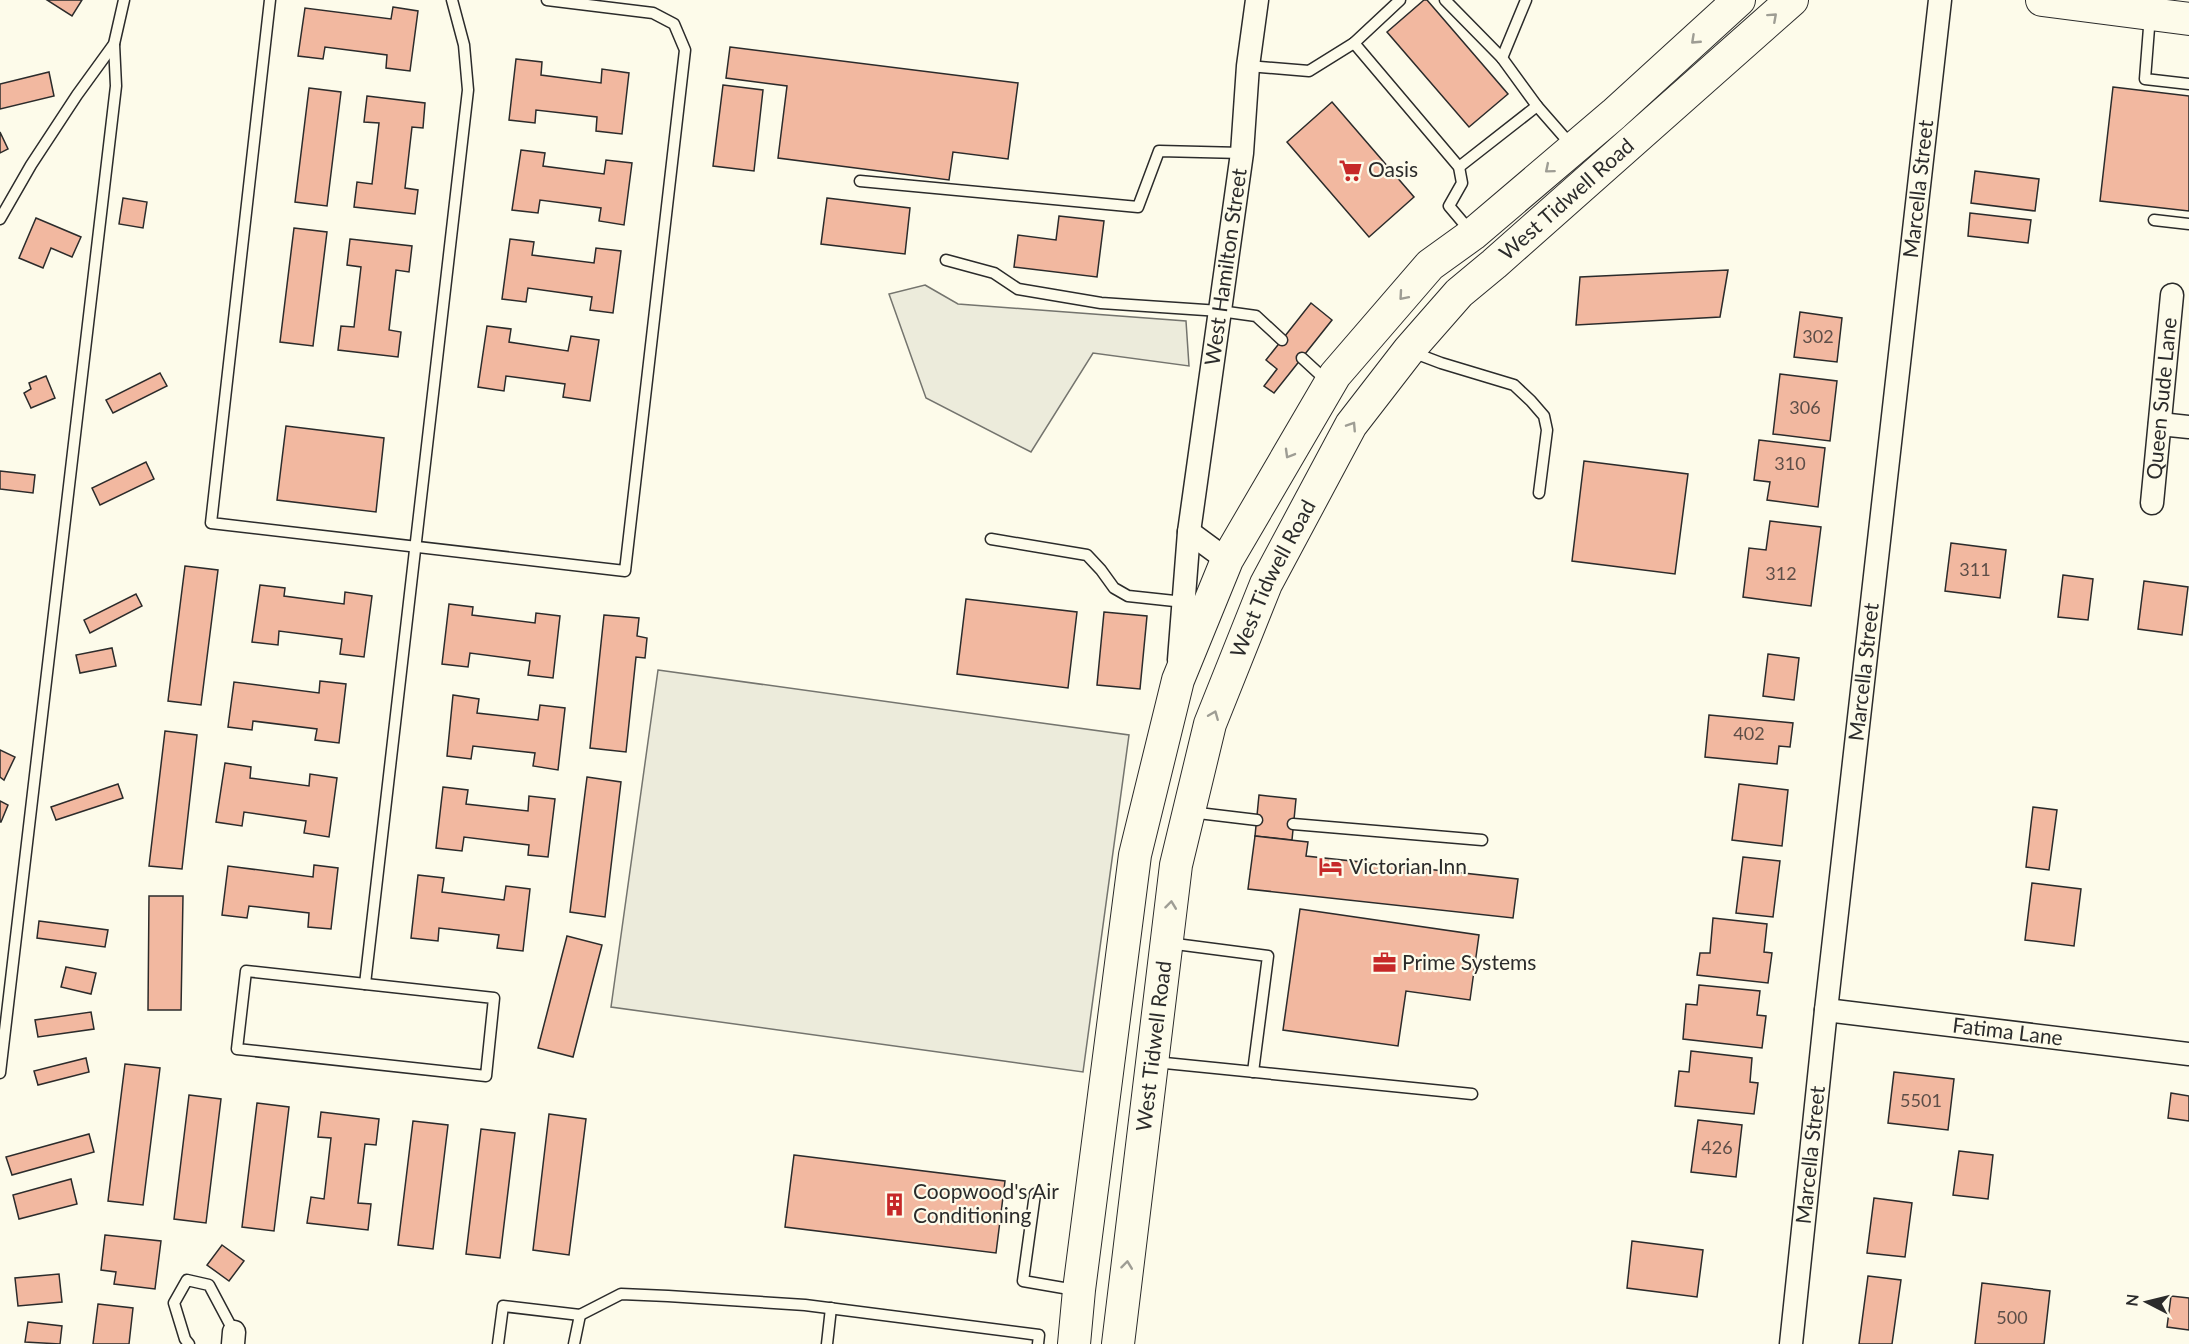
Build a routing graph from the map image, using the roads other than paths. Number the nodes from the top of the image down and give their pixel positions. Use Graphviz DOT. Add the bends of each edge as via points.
graph roads {
  1 [pos="124,0"];
  2 [pos="270,0"];
  3 [pos="452,0"];
  4 [pos="547,0"];
  5 [pos="1257,0"];
  6 [pos="1400,0"];
  7 [pos="1446,0"];
  8 [pos="1526,0"];
  9 [pos="1738,0"];
  10 [pos="1792,0"];
  11 [pos="1940,0"];
  12 [pos="2042,0"];
  13 [pos="2150,15"];
  14 [pos="2189,19"];
  15 [pos="1354,43"];
  16 [pos="114,44"];
  17 [pos="1502,58"];
  18 [pos="1248,66"];
  19 [pos="2189,84"];
  20 [pos="1537,106"];
  21 [pos="1574,148"];
  22 [pos="1242,153"];
  23 [pos="1459,167"];
  24 [pos="860,181"];
  25 [pos="0,219"];
  26 [pos="2154,220"];
  27 [pos="2189,224"];
  28 [pos="1473,234"];
  29 [pos="946,260"];
  30 [pos="1494,264"];
  31 [pos="2172,295"];
  32 [pos="1220,311"];
  33 [pos="1282,340"];
  34 [pos="1409,350"];
  35 [pos="1302,358"];
  36 [pos="1330,384"];
  37 [pos="2160,424"];
  38 [pos="2189,427"];
  39 [pos="1539,493"];
  40 [pos="2152,503"];
  41 [pos="1189,532"];
  42 [pos="991,540"];
  43 [pos="416,545"];
  44 [pos="1227,560"];
  45 [pos="1266,584"];
  46 [pos="1184,602"];
  47 [pos="1178,680"];
  48 [pos="1190,812"];
  49 [pos="1257,820"];
  50 [pos="1293,824"];
  51 [pos="1482,840"];
  52 [pos="1123,938"];
  53 [pos="1167,943"];
  54 [pos="365,984"];
  55 [pos="1826,1010"];
  56 [pos="2189,1054"];
  57 [pos="1152,1062"];
  58 [pos="1253,1072"];
  59 [pos="0,1073"];
  60 [pos="1472,1094"];
  61 [pos="1035,1194"];
  62 [pos="1078,1295"];
  63 [pos="1122,1306"];
  64 [pos="831,1308"];
  65 [pos="580,1315"];
  66 [pos="233,1338"];
  67 [pos="189,1344"];
  68 [pos="498,1344"];
  69 [pos="574,1344"];
  70 [pos="826,1344"];
  71 [pos="1038,1344"];
  72 [pos="1074,1344"];
  73 [pos="1118,1344"];
  74 [pos="1791,1344"];
  1 -- 16 [label="lane"];
  2 -- 43 [label="lane" via="211,523"];
  3 -- 43 [label="lane" via="464,45 468,90"];
  4 -- 43 [label="lane" via="653,13 674,24 685,50 625,571"];
  5 -- 18 [label="street, West Hamilton Street"];
  6 -- 15 [label="lane"];
  7 -- 17 [label="lane"];
  8 -- 17 [label="lane"];
  9 -- 21 [label="main road, West Tidwell Road, one-way"];
  30 -- 10 [label="main road, West Tidwell Road, one-way"];
  11 -- 55 [label="street, Marcella Street"];
  12 -- 13 [label="main road"];
  13 -- 14 [label="main road"];
  13 -- 19 [label="lane" via="2145,79"];
  15 -- 18 [label="lane" via="1309,71"];
  15 -- 23 [label="lane"];
  16 -- 25 [label="lane" via="76,95"];
  16 -- 59 [label="lane" via="116,86"];
  17 -- 20 [label="lane"];
  18 -- 22 [label="street, West Hamilton Street"];
  20 -- 21 [label="lane"];
  20 -- 23 [label="lane"];
  21 -- 28 [label="main road, West Tidwell Road, one-way"];
  22 -- 24 [label="lane" via="1159,151 1138,207"];
  22 -- 32 [label="street, West Hamilton Street"];
  23 -- 28 [label="lane" via="1462,183 1449,206"];
  26 -- 27 [label="lane"];
  28 -- 30 [label="main road"];
  28 -- 36 [label="main road, West Tidwell Road, one-way" via="1430,265"];
  29 -- 32 [label="lane" via="994,273 1018,289 1101,303"];
  30 -- 34 [label="main road, West Tidwell Road" via="1459,293"];
  31 -- 37 [label="street, Queen Sude Lane"];
  32 -- 33 [label="lane" via="1256,316"];
  32 -- 41 [label="street, West Hamilton Street"];
  34 -- 39 [label="lane" via="1514,386 1531,401 1544,416 1547,430"];
  45 -- 34 [label="main road, West Tidwell Road, one-way" via="1351,425"];
  35 -- 36 [label="lane"];
  36 -- 44 [label="main road, West Tidwell Road, one-way"];
  37 -- 38 [label="street"];
  37 -- 40 [label="street, Queen Sude Lane"];
  41 -- 44 [label="street"];
  41 -- 46 [label="street, West Hamilton Street"];
  42 -- 46 [label="lane" via="1086,555 1114,588 1128,596"];
  43 -- 54 [label="lane"];
  44 -- 45 [label="main road"];
  44 -- 47 [label="main road, West Tidwell Road"];
  48 -- 45 [label="main road, West Tidwell Road, one-way" via="1210,724"];
  46 -- 47 [label="street, West Hamilton Street"];
  47 -- 52 [label="main road, West Tidwell Road" via="1135,855"];
  48 -- 49 [label="lane"];
  53 -- 48 [label="main road, West Tidwell Road, one-way" via="1176,865"];
  50 -- 51 [label="lane"];
  52 -- 53 [label="main road"];
  52 -- 62 [label="main road, West Tidwell Road"];
  53 -- 57 [label="main road, West Tidwell Road"];
  53 -- 58 [label="lane" via="1268,956"];
  54 -- 54 [label="lane" via="246,971 237,1049 486,1076 494,998"];
  55 -- 56 [label="street, Fatima Lane"];
  55 -- 74 [label="street, Marcella Street"];
  57 -- 58 [label="lane"];
  63 -- 57 [label="main road, West Tidwell Road, one-way"];
  58 -- 60 [label="lane"];
  61 -- 62 [label="lane" via="1023,1281"];
  62 -- 63 [label="main road"];
  62 -- 72 [label="main road, West Tidwell Road"];
  63 -- 73 [label="main road, West Tidwell Road"];
  64 -- 65 [label="lane" via="621,1294"];
  64 -- 70 [label="lane"];
  64 -- 71 [label="lane" via="1039,1335"];
  65 -- 68 [label="lane" via="503,1306"];
  65 -- 69 [label="lane"];
  66 -- 67 [label="lane" via="209,1285 187,1280 174,1303"];
}
